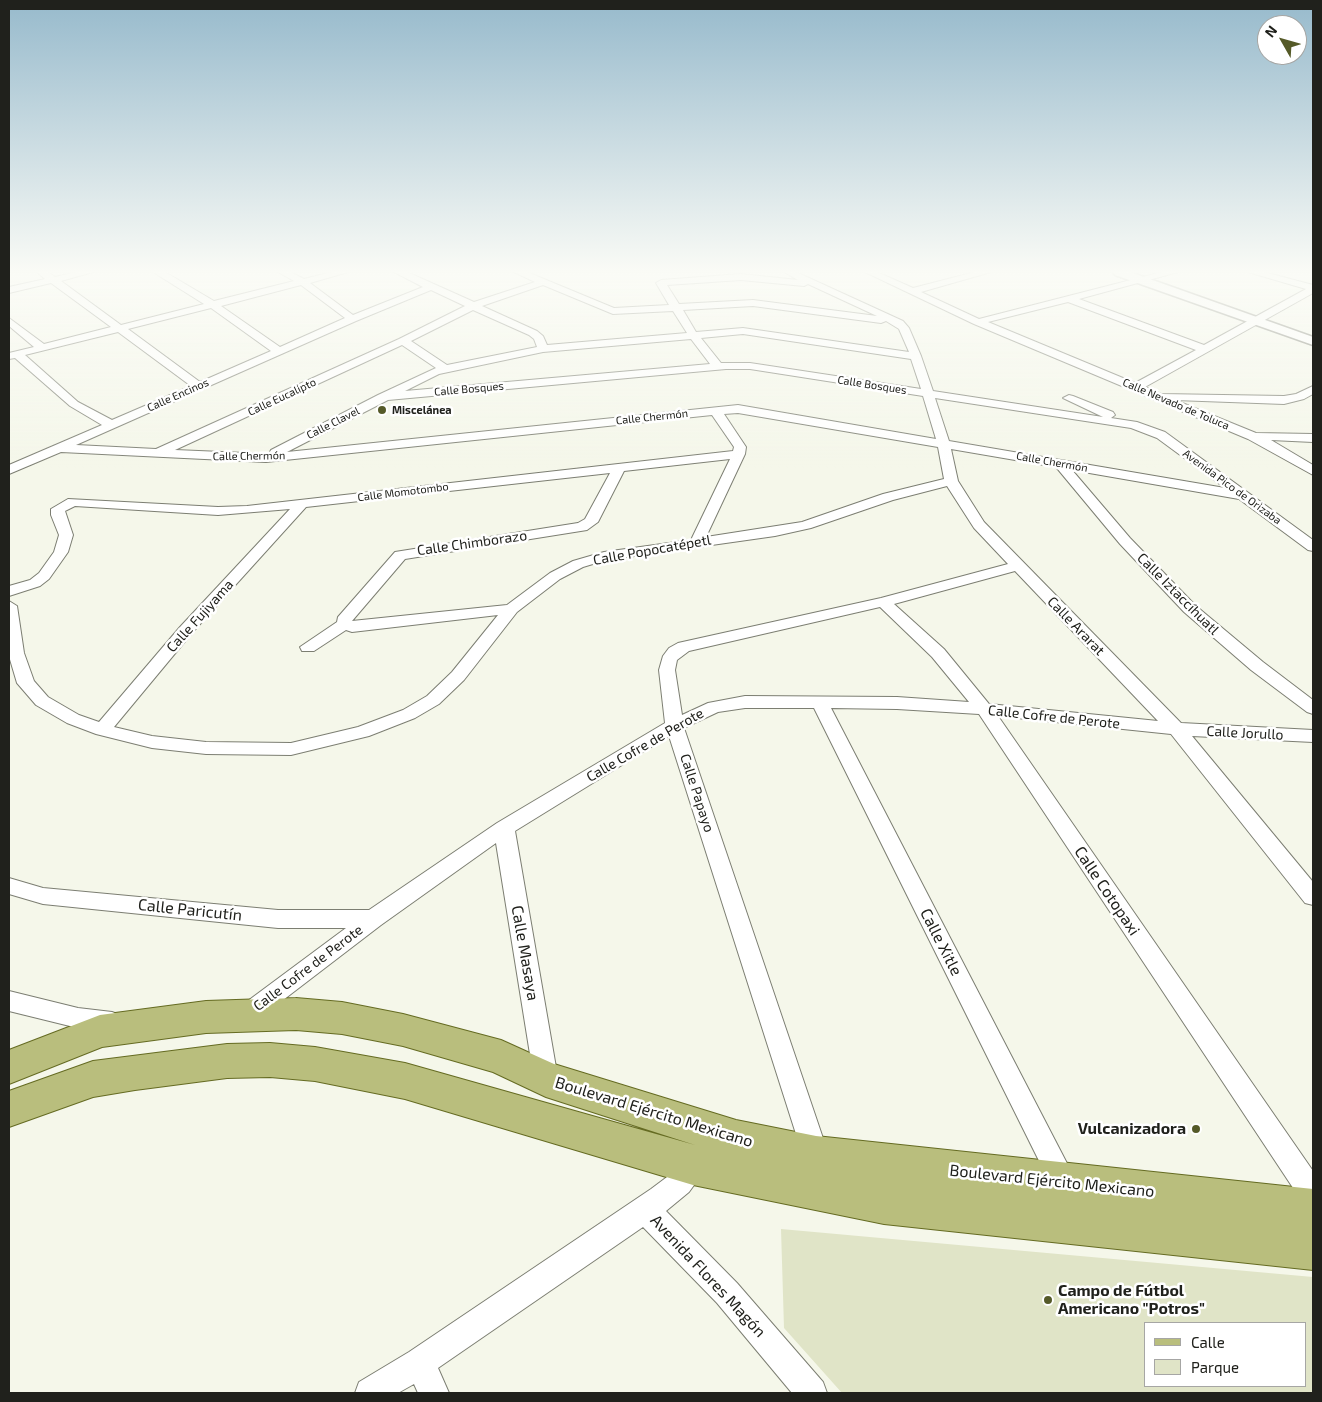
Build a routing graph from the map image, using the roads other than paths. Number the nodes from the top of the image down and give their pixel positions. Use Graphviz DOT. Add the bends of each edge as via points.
graph roads {
  1 [pos="29,337"];
  2 [pos="83,337"];
  3 [pos="133,337"];
  4 [pos="259,337"];
  5 [pos="309,337"];
  6 [pos="410,337"];
  7 [pos="539,337"];
  8 [pos="676,337"];
  9 [pos="694,337"];
  10 [pos="787,337"];
  11 [pos="910,337"];
  12 [pos="1016,337"];
  13 [pos="1173,337"];
  14 [pos="1224,337"];
  15 [pos="403,341"];
  16 [pos="42,348"];
  17 [pos="542,349"];
  18 [pos="1204,349"];
  19 [pos="278,351"];
  20 [pos="13,355"];
  21 [pos="916,356"];
  22 [pos="718,367"];
  23 [pos="444,368"];
  24 [pos="199,386"];
  25 [pos="1137,387"];
  26 [pos="1313,389"];
  27 [pos="928,394"];
  28 [pos="1156,395"];
  29 [pos="382,397"];
  30 [pos="1069,398"];
  31 [pos="715,410"];
  32 [pos="111,425"];
  33 [pos="1133,425"];
  34 [pos="1150,429"];
  35 [pos="1252,436"];
  36 [pos="1313,438"];
  37 [pos="944,444"];
  38 [pos="57,448"];
  39 [pos="158,454"];
  40 [pos="739,454"];
  41 [pos="266,458"];
  42 [pos="1059,463"];
  43 [pos="619,468"];
  44 [pos="9,470"];
  45 [pos="1313,471"];
  46 [pos="951,481"];
  47 [pos="1241,495"];
  48 [pos="302,504"];
  49 [pos="697,541"];
  50 [pos="1313,547"];
  51 [pos="1018,566"];
  52 [pos="9,591"];
  53 [pos="883,602"];
  54 [pos="9,606"];
  55 [pos="512,609"];
  56 [pos="345,624"];
  57 [pos="308,647"];
  58 [pos="819,701"];
  59 [pos="1313,708"];
  60 [pos="984,709"];
  61 [pos="674,725"];
  62 [pos="1176,729"];
  63 [pos="102,730"];
  64 [pos="1313,736"];
  65 [pos="504,828"];
  66 [pos="9,886"];
  67 [pos="1313,897"];
  68 [pos="374,918"];
  69 [pos="9,1001"];
  70 [pos="246,1015"];
  71 [pos="137,1025"];
  72 [pos="9,1067"];
  73 [pos="546,1079"];
  74 [pos="9,1109"];
  75 [pos="816,1156"];
  76 [pos="693,1165"];
  77 [pos="1064,1183"];
  78 [pos="1313,1194"];
  79 [pos="645,1209"];
  80 [pos="1313,1210"];
  81 [pos="1313,1248"];
  82 [pos="420,1363"];
  83 [pos="370,1393"];
  84 [pos="434,1393"];
  85 [pos="812,1393"];
  1 -- 16 [label="street"];
  2 -- 16 [label="street"];
  3 -- 24 [label="street"];
  4 -- 19 [label="street"];
  5 -- 19 [label="street, Calle Encinos"];
  6 -- 15 [label="street, Calle Eucalipto"];
  7 -- 17 [label="street"];
  8 -- 17 [label="street, Calle Clavel"];
  9 -- 22 [label="street"];
  10 -- 21 [label="street, Calle Clavel"];
  11 -- 21 [label="street, Calle Ararat"];
  12 -- 25 [label="street, Calle Nevado de Toluca"];
  13 -- 18 [label="street"];
  14 -- 18 [label="street"];
  15 -- 23 [label="street"];
  15 -- 39 [label="street, Calle Eucalipto"];
  16 -- 20 [label="street"];
  17 -- 23 [label="street, Calle Clavel"];
  18 -- 25 [label="street"];
  19 -- 24 [label="street, Calle Encinos"];
  20 -- 32 [label="street" via="74,404"];
  21 -- 27 [label="street, Calle Ararat"];
  22 -- 27 [label="street, Calle Bosques" via="765,368"];
  22 -- 29 [label="street, Calle Bosques"];
  23 -- 29 [label="street, Calle Clavel"];
  24 -- 32 [label="street, Calle Encinos"];
  25 -- 28 [label="street, Calle Nevado de Toluca"];
  26 -- 28 [label="street" via="1300,397 1284,400"];
  27 -- 33 [label="street, Calle Bosques"];
  27 -- 37 [label="street, Calle Ararat"];
  28 -- 35 [label="street, Calle Nevado de Toluca"];
  29 -- 41 [label="street, Calle Clavel"];
  30 -- 33 [label="street"];
  31 -- 37 [label="street, Calle Chermón" via="747,410"];
  31 -- 40 [label="street" via="740,447"];
  31 -- 41 [label="street, Calle Chermón"];
  32 -- 38 [label="street, Calle Encinos"];
  33 -- 34 [label="street, Calle Bosques"];
  34 -- 47 [label="street, Avenida Pico de Orizaba"];
  35 -- 36 [label="street"];
  35 -- 45 [label="street, Calle Nevado de Toluca"];
  37 -- 42 [label="street, Calle Chermón"];
  37 -- 46 [label="street, Calle Ararat"];
  38 -- 39 [label="street, Calle Chermón"];
  38 -- 44 [label="street, Calle Encinos"];
  39 -- 41 [label="street, Calle Chermón"];
  40 -- 43 [label="street, Calle Momotombo"];
  40 -- 49 [label="street"];
  42 -- 47 [label="street, Calle Chermón"];
  42 -- 59 [label="street, Calle Iztaccíhuatl" via="1190,609"];
  43 -- 48 [label="street, Calle Momotombo"];
  43 -- 56 [label="street, Calle Chimborazo" via="591,522 582,527 400,555 344,620"];
  46 -- 49 [label="street, Calle Popocatépetl" via="888,496 791,528"];
  46 -- 51 [label="street, Calle Ararat" via="979,525"];
  47 -- 50 [label="street, Avenida Pico de Orizaba"];
  48 -- 52 [label="street, Calle Momotombo" via="218,511 84,501 66,504 58,510 66,535 61,552 35,583"];
  48 -- 63 [label="street, Calle Fujiyama" via="186,630"];
  49 -- 55 [label="street, Calle Popocatépetl" via="604,556 578,564 555,576"];
  51 -- 53 [label="street, Calle Papayo"];
  51 -- 62 [label="street, Calle Ararat"];
  53 -- 60 [label="street, Calle Cotopaxi" via="938,653"];
  53 -- 61 [label="street, Calle Papayo" via="684,647 675,652 666,670"];
  54 -- 63 [label="street, Calle Popocatépetl" via="16,653 26,683 42,701 73,719"];
  55 -- 56 [label="street" via="352,627"];
  55 -- 63 [label="street, Calle Popocatépetl" via="458,676 433,700 362,732 291,749 247,750 152,742"];
  56 -- 57 [label="street"];
  58 -- 60 [label="street, Calle Cofre de Perote"];
  58 -- 61 [label="street, Calle Cofre de Perote" via="745,702 714,707"];
  58 -- 77 [label="street, Calle Xitle"];
  60 -- 62 [label="street, Calle Cofre de Perote"];
  60 -- 78 [label="street, Calle Cotopaxi"];
  61 -- 65 [label="street, Calle Cofre de Perote"];
  61 -- 75 [label="street, Calle Papayo"];
  62 -- 64 [label="street, Calle Jorullo"];
  62 -- 67 [label="street, Calle Ararat"];
  65 -- 68 [label="street, Calle Cofre de Perote"];
  65 -- 73 [label="street, Calle Masaya"];
  66 -- 68 [label="street, Calle Paricutín" via="43,896 278,918"];
  68 -- 70 [label="street, Calle Cofre de Perote"];
  69 -- 71 [label="street" via="78,1018"];
  70 -- 71 [label="main road, Boulevard Ejército Mexicano"];
  70 -- 73 [label="main road, Boulevard Ejército Mexicano" via="296,1014 342,1018 403,1030 501,1057"];
  71 -- 72 [label="main road, Boulevard Ejército Mexicano" via="100,1032"];
  73 -- 75 [label="main road, Boulevard Ejército Mexicano" via="736,1139"];
  74 -- 76 [label="main road" via="93,1079 185,1066 270,1060 315,1064 405,1081"];
  75 -- 77 [label="main road, Boulevard Ejército Mexicano"];
  76 -- 79 [label="street, Avenida Flores Magón" via="680,1183"];
  76 -- 81 [label="main road" via="884,1203"];
  77 -- 80 [label="main road, Boulevard Ejército Mexicano"];
  79 -- 82 [label="street"];
  79 -- 85 [label="street, Avenida Flores Magón" via="727,1293"];
  82 -- 83 [label="street"];
  82 -- 84 [label="street"];
}
